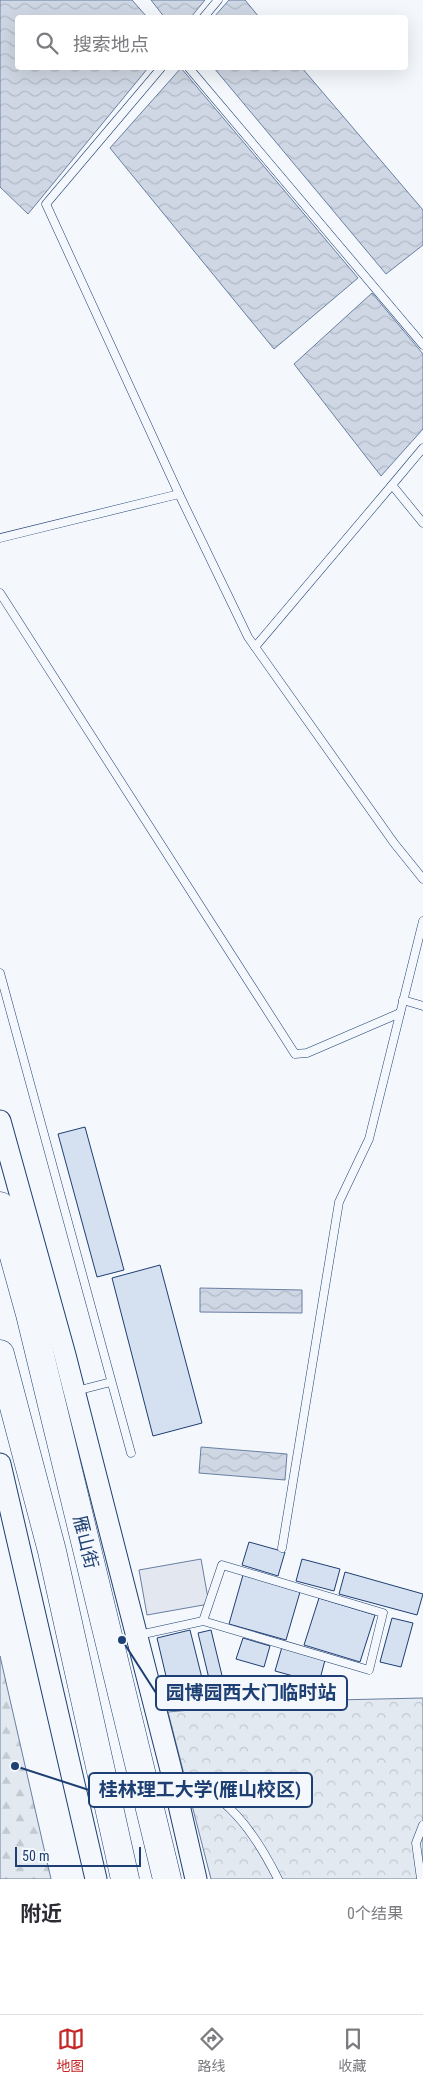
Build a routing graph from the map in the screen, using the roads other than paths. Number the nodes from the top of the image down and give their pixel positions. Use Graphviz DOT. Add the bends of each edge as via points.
graph roads {
  1 [pos="218,0"];
  2 [pos="206,15"];
  3 [pos="158,70"];
  4 [pos="191,70"];
  5 [pos="423,345"];
  6 [pos="423,448"];
  7 [pos="392,485"];
  8 [pos="179,494"];
  9 [pos="423,523"];
  10 [pos="0,538"];
  11 [pos="0,593"];
  12 [pos="255,647"];
  13 [pos="423,879"];
  14 [pos="423,920"];
  15 [pos="0,973"];
  16 [pos="403,1000"];
  17 [pos="423,1006"];
  18 [pos="400,1013"];
  19 [pos="0,1121"];
  20 [pos="0,1206"];
  21 [pos="0,1354"];
  22 [pos="111,1382"];
  23 [pos="74,1391"];
  24 [pos="131,1453"];
  25 [pos="0,1464"];
  26 [pos="282,1548"];
  27 [pos="203,1621"];
  28 [pos="137,1636"];
  29 [pos="172,1773"];
  30 [pos="423,1826"];
  31 [pos="96,1879"];
  32 [pos="125,1879"];
  33 [pos="167,1879"];
  34 [pos="196,1879"];
  35 [pos="278,1879"];
  36 [pos="421,1879"];
  1 -- 2 [label="lane"];
  3 -- 8 [label="lane" via="46,204"];
  4 -- 5 [label="lane"];
  6 -- 7 [label="lane"];
  7 -- 9 [label="lane"];
  7 -- 12 [label="lane"];
  8 -- 10 [label="lane"];
  8 -- 12 [label="lane"];
  11 -- 18 [label="lane" via="296,1054 307,1053"];
  12 -- 13 [label="lane"];
  14 -- 16 [label="lane"];
  15 -- 22 [label="lane"];
  16 -- 17 [label="lane"];
  16 -- 18 [label="lane"];
  18 -- 26 [label="lane" via="369,1139 339,1202"];
  19 -- 23 [label="street"];
  20 -- 33 [label="highway, 雁山街" via="35,1333"];
  21 -- 32 [label="highway, 雁山街" via="52,1551"];
  22 -- 23 [label="lane"];
  22 -- 24 [label="lane"];
  23 -- 28 [label="street"];
  25 -- 31 [label="street"];
  27 -- 27 [label="lane" via="222,1565 384,1613 368,1670"];
  27 -- 28 [label="lane"];
  28 -- 29 [label="street"];
  29 -- 34 [label="street"];
  29 -- 35 [label="lane" via="194,1780 217,1795 247,1826"];
  30 -- 36 [label="lane" via="416,1843"];
}
